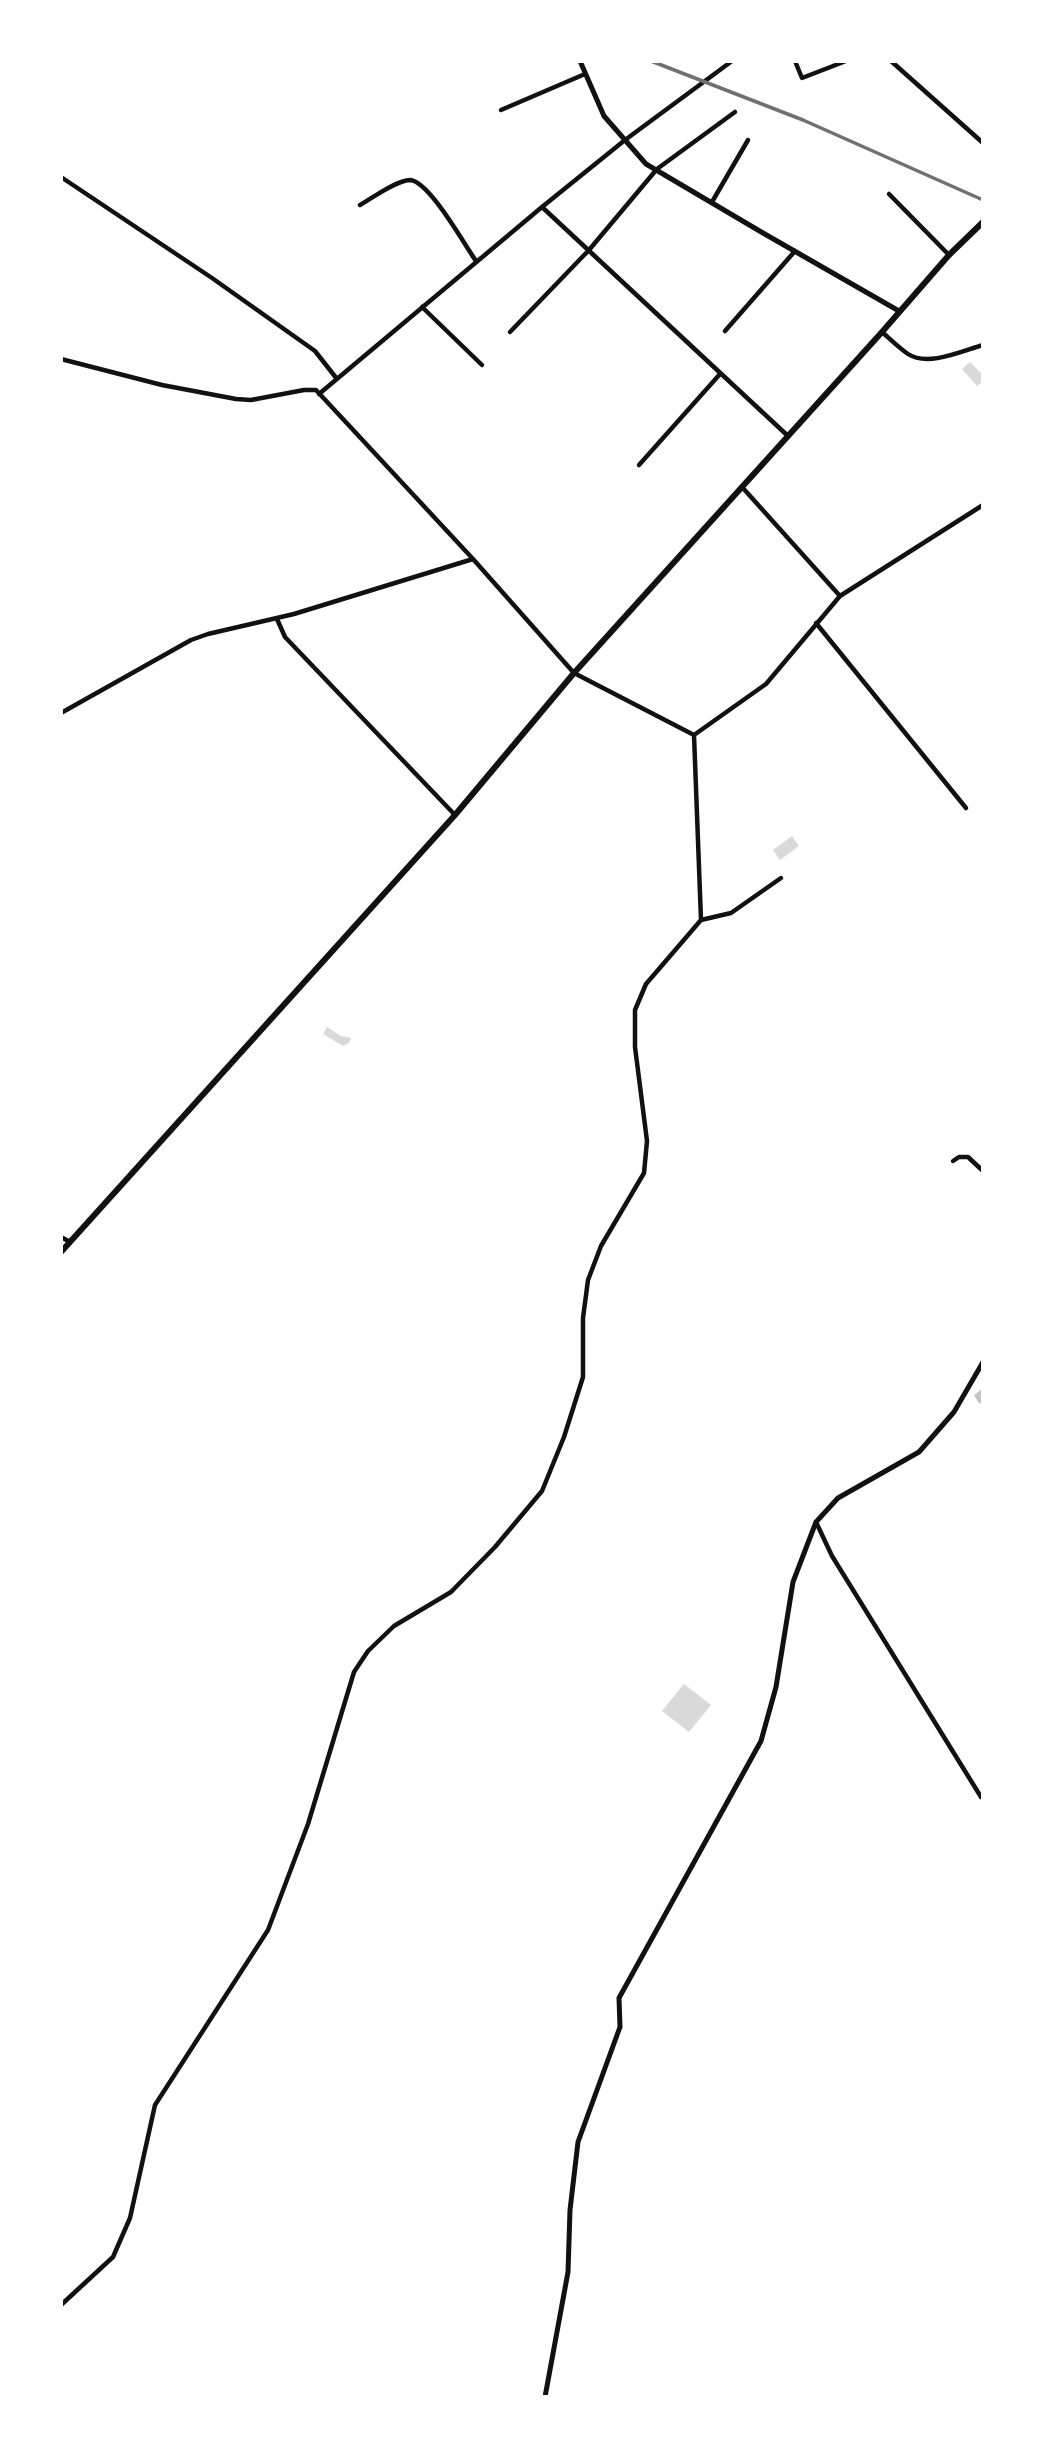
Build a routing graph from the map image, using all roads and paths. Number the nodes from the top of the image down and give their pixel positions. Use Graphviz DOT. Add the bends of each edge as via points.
graph roads {
  1 [pos="580,61"];
  2 [pos="732,61"];
  3 [pos="795,61"];
  4 [pos="846,61"];
  5 [pos="891,61"];
  6 [pos="585,74"];
  7 [pos="501,110"];
  8 [pos="735,112"];
  9 [pos="625,140"];
  10 [pos="748,141"];
  11 [pos="983,143"];
  12 [pos="657,169"];
  13 [pos="61,177"];
  14 [pos="889,194"];
  15 [pos="712,202"];
  16 [pos="360,205"];
  17 [pos="542,206"];
  18 [pos="983,222"];
  19 [pos="974,229"];
  20 [pos="983,233"];
  21 [pos="589,250"];
  22 [pos="795,251"];
  23 [pos="948,256"];
  24 [pos="476,261"];
  25 [pos="422,307"];
  26 [pos="900,311"];
  27 [pos="725,331"];
  28 [pos="510,332"];
  29 [pos="883,332"];
  30 [pos="983,345"];
  31 [pos="61,359"];
  32 [pos="482,365"];
  33 [pos="720,374"];
  34 [pos="337,379"];
  35 [pos="319,394"];
  36 [pos="788,436"];
  37 [pos="639,465"];
  38 [pos="741,488"];
  39 [pos="983,505"];
  40 [pos="473,559"];
  41 [pos="839,596"];
  42 [pos="277,619"];
  43 [pos="817,623"];
  44 [pos="574,673"];
  45 [pos="61,713"];
  46 [pos="694,735"];
  47 [pos="967,808"];
  48 [pos="455,815"];
  49 [pos="781,878"];
  50 [pos="701,920"];
  51 [pos="953,1161"];
  52 [pos="983,1171"];
  53 [pos="61,1237"];
  54 [pos="70,1242"];
  55 [pos="61,1252"];
  56 [pos="983,1362"];
  57 [pos="816,1522"];
  58 [pos="981,1797"];
  59 [pos="61,2305"];
  60 [pos="545,2397"];
  1 -- 6 [label="street"];
  2 -- 9 [label="street"];
  3 -- 4 [label="street" via="802,78"];
  5 -- 11 [label="street"];
  6 -- 7 [label="street"];
  6 -- 9 [label="street" via="604,116"];
  8 -- 12 [label="street"];
  9 -- 12 [label="street"];
  9 -- 17 [label="street"];
  10 -- 15 [label="street"];
  12 -- 15 [label="street"];
  12 -- 21 [label="street"];
  13 -- 34 [label="street" via="315,351"];
  14 -- 23 [label="street"];
  15 -- 22 [label="street"];
  16 -- 24 [label="street" via="400,183 411,180 424,186"];
  17 -- 21 [label="street"];
  17 -- 24 [label="street"];
  18 -- 19 [label="main road"];
  19 -- 20 [label="street"];
  19 -- 23 [label="main road"];
  21 -- 28 [label="street"];
  21 -- 33 [label="street"];
  22 -- 26 [label="street"];
  22 -- 27 [label="street"];
  23 -- 26 [label="main road"];
  24 -- 25 [label="street"];
  25 -- 32 [label="street"];
  25 -- 34 [label="street"];
  26 -- 29 [label="main road"];
  29 -- 30 [label="street" via="917,358 940,358"];
  29 -- 36 [label="main road"];
  31 -- 35 [label="street" via="236,399 304,390"];
  33 -- 36 [label="street"];
  33 -- 37 [label="street"];
  34 -- 35 [label="street"];
  35 -- 40 [label="street"];
  36 -- 38 [label="main road"];
  38 -- 41 [label="street"];
  38 -- 44 [label="main road"];
  39 -- 41 [label="street"];
  40 -- 42 [label="street"];
  40 -- 44 [label="street"];
  41 -- 43 [label="street"];
  42 -- 45 [label="street" via="191,640"];
  42 -- 48 [label="street" via="285,637"];
  43 -- 46 [label="street" via="766,684"];
  43 -- 47 [label="street"];
  44 -- 46 [label="street"];
  44 -- 48 [label="main road"];
  46 -- 50 [label="street"];
  48 -- 54 [label="main road"];
  49 -- 50 [label="street" via="731,913"];
  50 -- 59 [label="street" via="646,984 635,1010 647,1142 644,1173 601,1245 588,1280 583,1377 542,1491 451,1592 394,1626 354,1672 308,1824 268,1930 155,2105 130,2218 113,2257"];
  51 -- 52 [label="street" via="968,1157"];
  53 -- 54 [label="street"];
  54 -- 55 [label="main road"];
  56 -- 57 [label="street" via="954,1412 919,1452 838,1498"];
  57 -- 58 [label="street" via="832,1556"];
  57 -- 60 [label="street" via="793,1582 776,1687 761,1741 619,1998 620,2027 578,2142 568,2272"];
}
